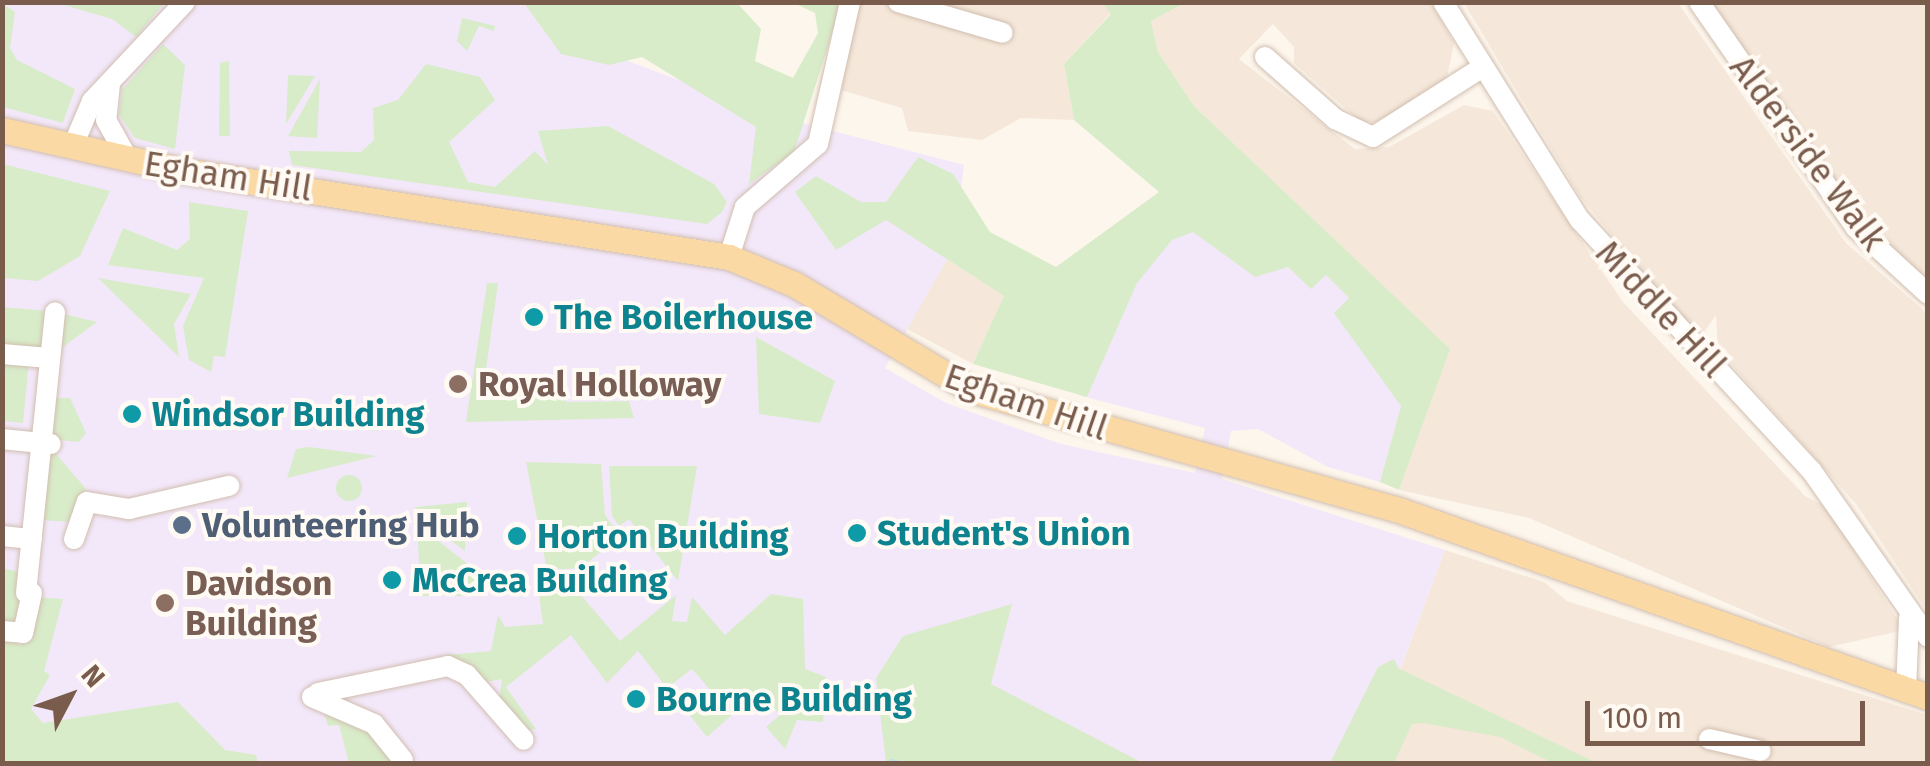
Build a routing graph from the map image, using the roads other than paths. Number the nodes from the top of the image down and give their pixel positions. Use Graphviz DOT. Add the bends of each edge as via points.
graph roads {
  1 [pos="185,2"];
  2 [pos="850,2"];
  3 [pos="898,2"];
  4 [pos="1443,2"];
  5 [pos="1699,2"];
  6 [pos="1003,34"];
  7 [pos="1265,57"];
  8 [pos="1482,68"];
  9 [pos="110,84"];
  10 [pos="2,130"];
  11 [pos="72,148"];
  12 [pos="129,161"];
  13 [pos="728,257"];
  14 [pos="1928,294"];
  15 [pos="55,312"];
  16 [pos="2,354"];
  17 [pos="49,358"];
  18 [pos="2,440"];
  19 [pos="47,444"];
  20 [pos="229,486"];
  21 [pos="2,536"];
  22 [pos="32,539"];
  23 [pos="74,539"];
  24 [pos="1904,597"];
  25 [pos="2,631"];
  26 [pos="1928,638"];
  27 [pos="1917,693"];
  28 [pos="1709,739"];
  29 [pos="524,740"];
  30 [pos="1762,751"];
  31 [pos="1730,754"];
  32 [pos="403,760"];
  1 -- 9 [label="street"];
  2 -- 13 [label="street" via="818,144 745,207"];
  3 -- 6 [label="street"];
  4 -- 8 [label="street, Middle Hill"];
  5 -- 14 [label="street, Alderside Walk" via="1856,228"];
  7 -- 8 [label="street" via="1335,120 1374,137"];
  8 -- 24 [label="street, Middle Hill" via="1604,251 1811,470"];
  9 -- 11 [label="street"];
  9 -- 12 [label="street" via="106,120"];
  10 -- 11 [label="main road, Egham Hill"];
  11 -- 12 [label="main road, Egham Hill"];
  12 -- 13 [label="main road, Egham Hill"];
  13 -- 27 [label="main road, Egham Hill" via="987,395 1396,509"];
  15 -- 17 [label="street"];
  16 -- 17 [label="street"];
  17 -- 19 [label="street"];
  18 -- 19 [label="street"];
  19 -- 22 [label="street"];
  20 -- 23 [label="street" via="99,500"];
  21 -- 22 [label="street"];
  22 -- 25 [label="street" via="22,633"];
  24 -- 26 [label="street, Middle Hill"];
  24 -- 27 [label="street, Middle Hill" via="1915,637"];
  28 -- 31 [label="street"];
  29 -- 32 [label="street" via="448,666 315,695 374,724"];
  30 -- 31 [label="street"];
}
